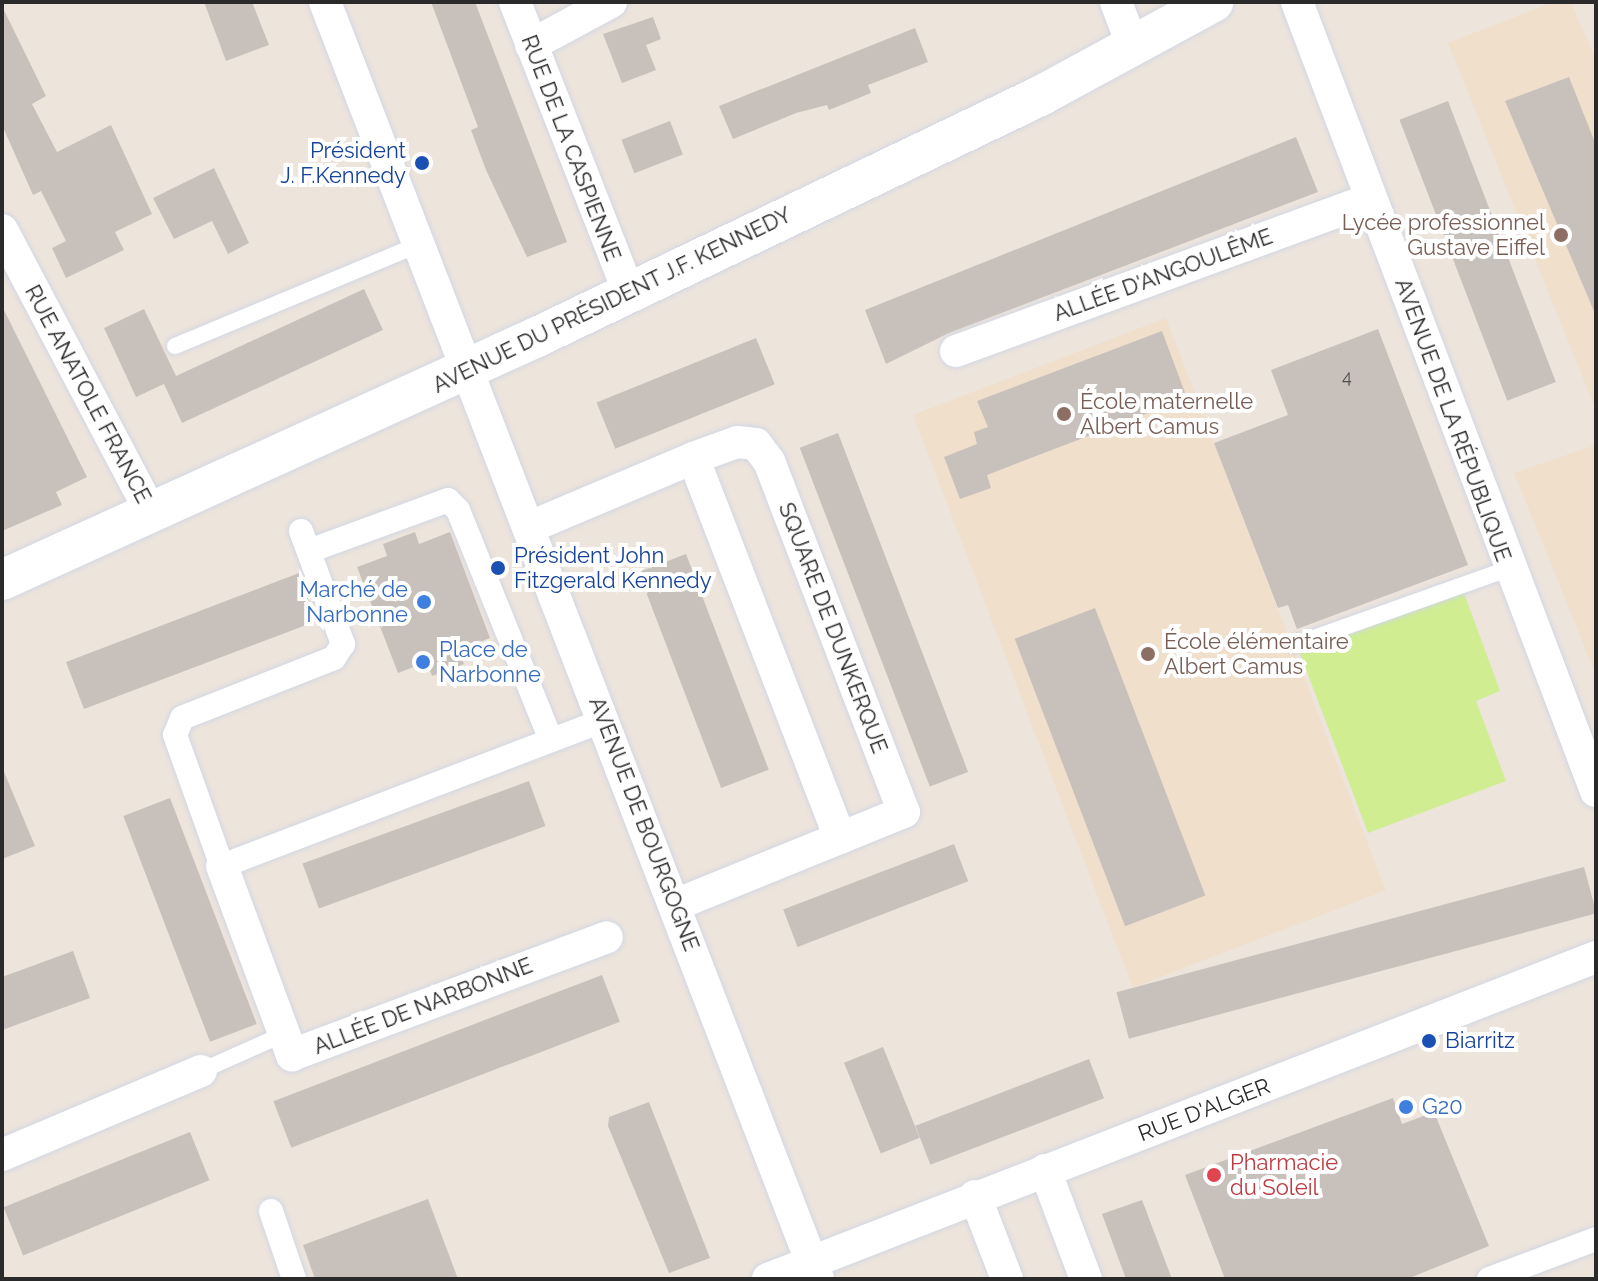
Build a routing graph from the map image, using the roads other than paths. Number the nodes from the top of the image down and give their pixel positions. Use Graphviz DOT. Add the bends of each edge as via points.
graph roads {
  1 [pos="325,2"];
  2 [pos="515,2"];
  3 [pos="611,2"];
  4 [pos="1116,2"];
  5 [pos="1213,2"];
  6 [pos="1297,2"];
  7 [pos="531,45"];
  8 [pos="1133,47"];
  9 [pos="1371,199"];
  10 [pos="2,230"];
  11 [pos="418,245"];
  12 [pos="629,293"];
  13 [pos="175,346"];
  14 [pos="956,351"];
  15 [pos="466,370"];
  16 [pos="693,458"];
  17 [pos="152,515"];
  18 [pos="530,527"];
  19 [pos="1508,569"];
  20 [pos="2,580"];
  21 [pos="1297,644"];
  22 [pos="604,720"];
  23 [pos="551,740"];
  24 [pos="1596,791"];
  25 [pos="840,838"];
  26 [pos="222,866"];
  27 [pos="675,905"];
  28 [pos="607,937"];
  29 [pos="1596,957"];
  30 [pos="282,1035"];
  31 [pos="201,1071"];
  32 [pos="2,1155"];
  33 [pos="1045,1170"];
  34 [pos="975,1196"];
  35 [pos="271,1211"];
  36 [pos="1596,1239"];
  37 [pos="815,1271"];
  38 [pos="294,1279"];
  39 [pos="768,1279"];
  40 [pos="1007,1279"];
  41 [pos="1086,1279"];
  42 [pos="1489,1279"];
  1 -- 11 [label="street, AVENUE DE BOURGOGNE"];
  2 -- 7 [label="street, RUE DE LA CASPIENNE"];
  3 -- 7 [label="street"];
  4 -- 8 [label="street"];
  5 -- 8 [label="street, AVENUE DU PRÉSIDENT J.F. KENNEDY"];
  6 -- 9 [label="street, AVENUE DE LA RÉPUBLIQUE"];
  7 -- 12 [label="street, RUE DE LA CASPIENNE"];
  8 -- 12 [label="street, AVENUE DU PRÉSIDENT J.F. KENNEDY"];
  9 -- 14 [label="street, ALLÉE D'ANGOULÊME"];
  9 -- 19 [label="street, AVENUE DE LA RÉPUBLIQUE"];
  10 -- 17 [label="street, RUE ANATOLE FRANCE"];
  11 -- 13 [label="lane"];
  11 -- 15 [label="street, AVENUE DE BOURGOGNE"];
  12 -- 15 [label="street, AVENUE DU PRÉSIDENT J.F. KENNEDY"];
  15 -- 17 [label="street, AVENUE DU PRÉSIDENT J.F. KENNEDY"];
  15 -- 18 [label="street, AVENUE DE BOURGOGNE"];
  16 -- 18 [label="street, SQUARE DE DUNKERQUE"];
  16 -- 25 [label="street"];
  16 -- 25 [label="street, SQUARE DE DUNKERQUE" via="737,442 756,444 769,461 904,812"];
  17 -- 20 [label="street, AVENUE DU PRÉSIDENT J.F. KENNEDY"];
  18 -- 22 [label="street, AVENUE DE BOURGOGNE"];
  19 -- 21 [label="lane"];
  19 -- 24 [label="street, AVENUE DE LA RÉPUBLIQUE"];
  22 -- 23 [label="street"];
  22 -- 27 [label="street, AVENUE DE BOURGOGNE"];
  23 -- 26 [label="street"];
  23 -- 26 [label="street, ALLÉE DE NARBONNE" via="458,510 448,500 305,541 342,631 334,658 182,718 175,735"];
  25 -- 27 [label="street, SQUARE DE DUNKERQUE"];
  26 -- 30 [label="street, ALLÉE DE NARBONNE"];
  27 -- 37 [label="street, AVENUE DE BOURGOGNE"];
  28 -- 30 [label="street, ALLÉE DE NARBONNE" via="292,1055"];
  29 -- 33 [label="street, RUE D'ALGER"];
  30 -- 31 [label="lane"];
  31 -- 32 [label="street"];
  33 -- 34 [label="street, RUE D'ALGER"];
  33 -- 41 [label="street"];
  34 -- 37 [label="street, RUE D'ALGER"];
  34 -- 40 [label="street"];
  35 -- 38 [label="street"];
  36 -- 42 [label="street"];
  37 -- 39 [label="street, RUE D'ALGER"];
}
